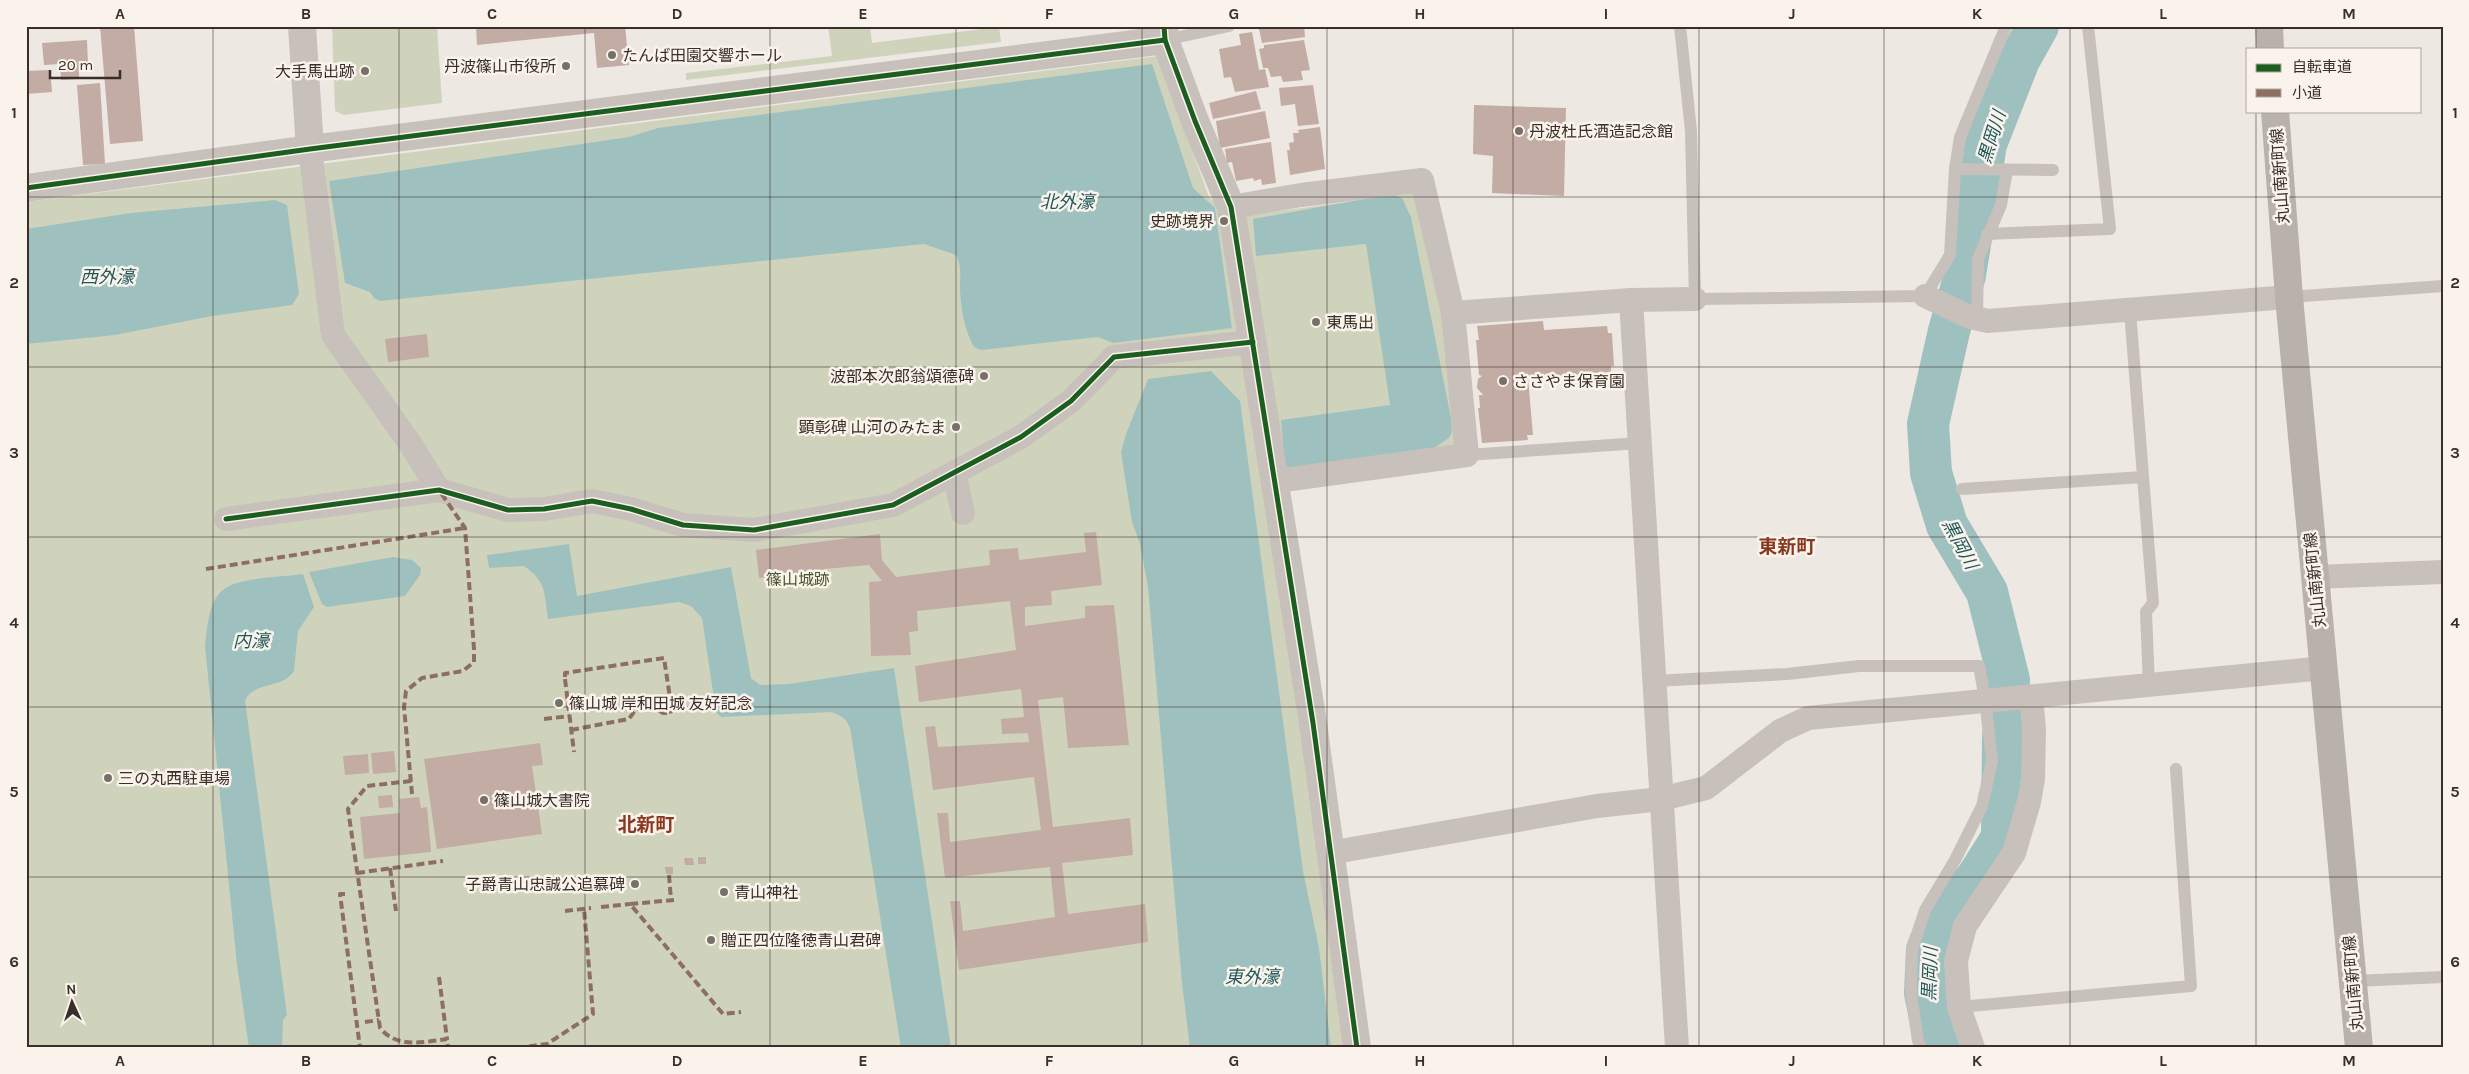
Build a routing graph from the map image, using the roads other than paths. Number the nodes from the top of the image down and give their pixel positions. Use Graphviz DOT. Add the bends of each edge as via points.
graph roads {
  1 [pos="302,26"];
  2 [pos="1229,26"];
  3 [pos="1680,26"];
  4 [pos="2006,26"];
  5 [pos="2088,26"];
  6 [pos="2269,26"];
  7 [pos="1164,33"];
  8 [pos="2270,48"];
  9 [pos="2275,112"];
  10 [pos="310,149"];
  11 [pos="1955,169"];
  12 [pos="2007,170"];
  13 [pos="2054,170"];
  14 [pos="26,188"];
  15 [pos="1231,207"];
  16 [pos="1987,234"];
  17 [pos="2443,286"];
  18 [pos="2288,297"];
  19 [pos="1695,299"];
  20 [pos="1631,300"];
  21 [pos="1934,300"];
  22 [pos="2130,311"];
  23 [pos="1453,312"];
  24 [pos="1974,318"];
  25 [pos="1253,342"];
  26 [pos="1640,443"];
  27 [pos="1467,455"];
  28 [pos="954,473"];
  29 [pos="2143,477"];
  30 [pos="1276,481"];
  31 [pos="1962,489"];
  32 [pos="439,490"];
  33 [pos="963,513"];
  34 [pos="226,519"];
  35 [pos="2443,572"];
  36 [pos="2314,577"];
  37 [pos="2324,668"];
  38 [pos="1654,681"];
  39 [pos="2149,686"];
  40 [pos="2027,697"];
  41 [pos="1986,699"];
  42 [pos="2176,769"];
  43 [pos="1661,799"];
  44 [pos="1330,853"];
  45 [pos="2443,977"];
  46 [pos="2354,981"];
  47 [pos="1959,1007"];
  48 [pos="1358,1048"];
  49 [pos="1677,1048"];
  50 [pos="1921,1048"];
  51 [pos="1972,1048"];
  52 [pos="2359,1048"];
  1 -- 10 [label="street"];
  2 -- 7 [label="lane"];
  3 -- 19 [label="lane" via="1691,130"];
  4 -- 11 [label="lane" via="1960,138"];
  5 -- 16 [label="lane" via="2110,229"];
  6 -- 8 [label="main road"];
  7 -- 10 [label="street"];
  7 -- 15 [label="street" via="1195,121"];
  9 -- 18 [label="main road, 丸山南新町線"];
  10 -- 14 [label="street"];
  10 -- 32 [label="street" via="333,334"];
  11 -- 12 [label="lane"];
  11 -- 21 [label="lane" via="1950,255"];
  12 -- 13 [label="lane"];
  12 -- 16 [label="lane" via="2002,205"];
  15 -- 23 [label="street" via="1422,180"];
  15 -- 25 [label="street"];
  16 -- 24 [label="lane" via="1978,258"];
  17 -- 18 [label="lane"];
  18 -- 22 [label="street"];
  18 -- 36 [label="main road, 丸山南新町線"];
  19 -- 20 [label="street"];
  19 -- 21 [label="lane"];
  20 -- 23 [label="street"];
  20 -- 26 [label="street"];
  21 -- 24 [label="street"];
  22 -- 24 [label="street" via="1988,321"];
  22 -- 29 [label="lane"];
  23 -- 27 [label="street"];
  25 -- 28 [label="street" via="1114,357 1064,406 1021,437"];
  25 -- 30 [label="street"];
  26 -- 27 [label="lane"];
  26 -- 38 [label="street"];
  27 -- 30 [label="street"];
  28 -- 32 [label="street" via="893,505 754,530 682,525 592,501 544,509 508,510"];
  28 -- 33 [label="street"];
  29 -- 31 [label="lane"];
  29 -- 39 [label="lane" via="2153,604 2146,612"];
  30 -- 44 [label="street"];
  32 -- 34 [label="street"];
  35 -- 36 [label="street"];
  36 -- 37 [label="main road, 丸山南新町線"];
  37 -- 39 [label="street"];
  37 -- 46 [label="main road, 丸山南新町線"];
  38 -- 41 [label="lane" via="1787,674 1859,666 1979,666"];
  38 -- 43 [label="street"];
  39 -- 40 [label="street"];
  40 -- 41 [label="street"];
  40 -- 47 [label="street" via="2034,728 2029,802 2014,853 1965,926 1956,961"];
  41 -- 43 [label="street" via="1808,718 1780,731 1706,788"];
  41 -- 50 [label="lane" via="1992,761 1982,806 1925,910 1912,950 1911,992"];
  42 -- 47 [label="lane" via="2191,986"];
  43 -- 44 [label="street" via="1597,806"];
  43 -- 49 [label="street"];
  44 -- 48 [label="street"];
  45 -- 46 [label="lane"];
  46 -- 52 [label="main road, 丸山南新町線"];
  47 -- 51 [label="street"];
}
